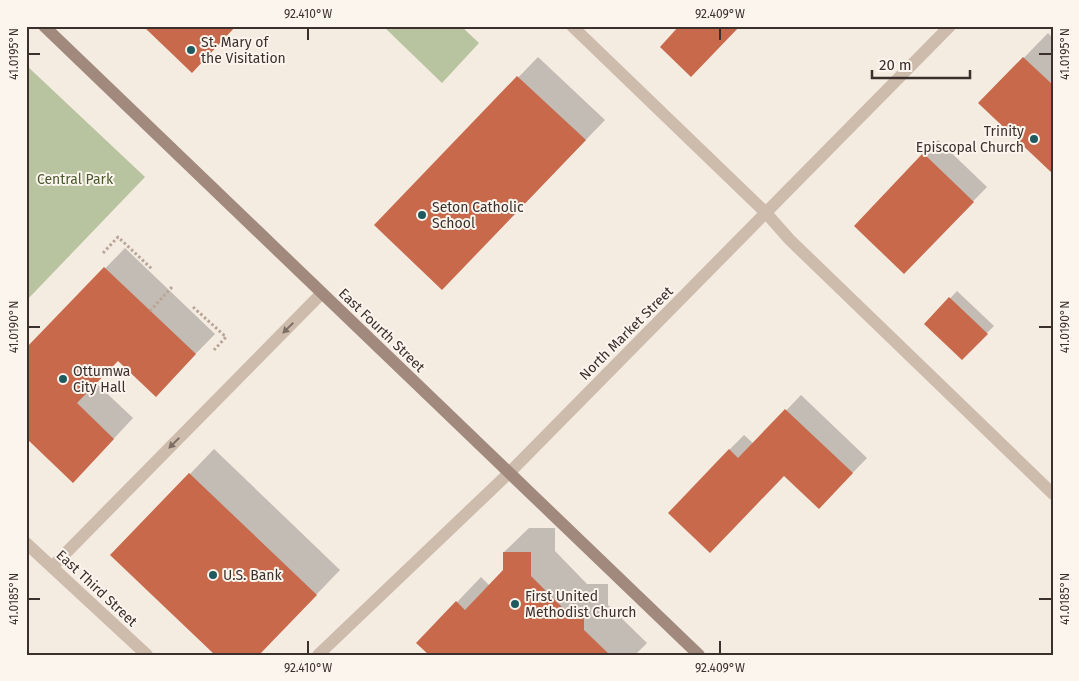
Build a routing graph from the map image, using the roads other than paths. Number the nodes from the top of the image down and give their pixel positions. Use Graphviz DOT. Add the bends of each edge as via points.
graph roads {
  1 [pos="44,26"];
  2 [pos="572,26"];
  3 [pos="950,26"];
  4 [pos="766,213"];
  5 [pos="322,293"];
  6 [pos="509,473"];
  7 [pos="1053,494"];
  8 [pos="26,543"];
  9 [pos="52,567"];
  10 [pos="147,655"];
  11 [pos="318,655"];
  12 [pos="699,655"];
  1 -- 5 [label="main road, East Fourth Street"];
  2 -- 4 [label="street"];
  3 -- 4 [label="street, North Market Street"];
  4 -- 6 [label="street, North Market Street"];
  4 -- 7 [label="street" via="797,247"];
  5 -- 6 [label="main road, East Fourth Street"];
  5 -- 9 [label="street, one-way"];
  6 -- 11 [label="street, North Market Street"];
  6 -- 12 [label="main road, East Fourth Street"];
  8 -- 9 [label="street, East Third Street"];
  9 -- 10 [label="street, East Third Street"];
}
